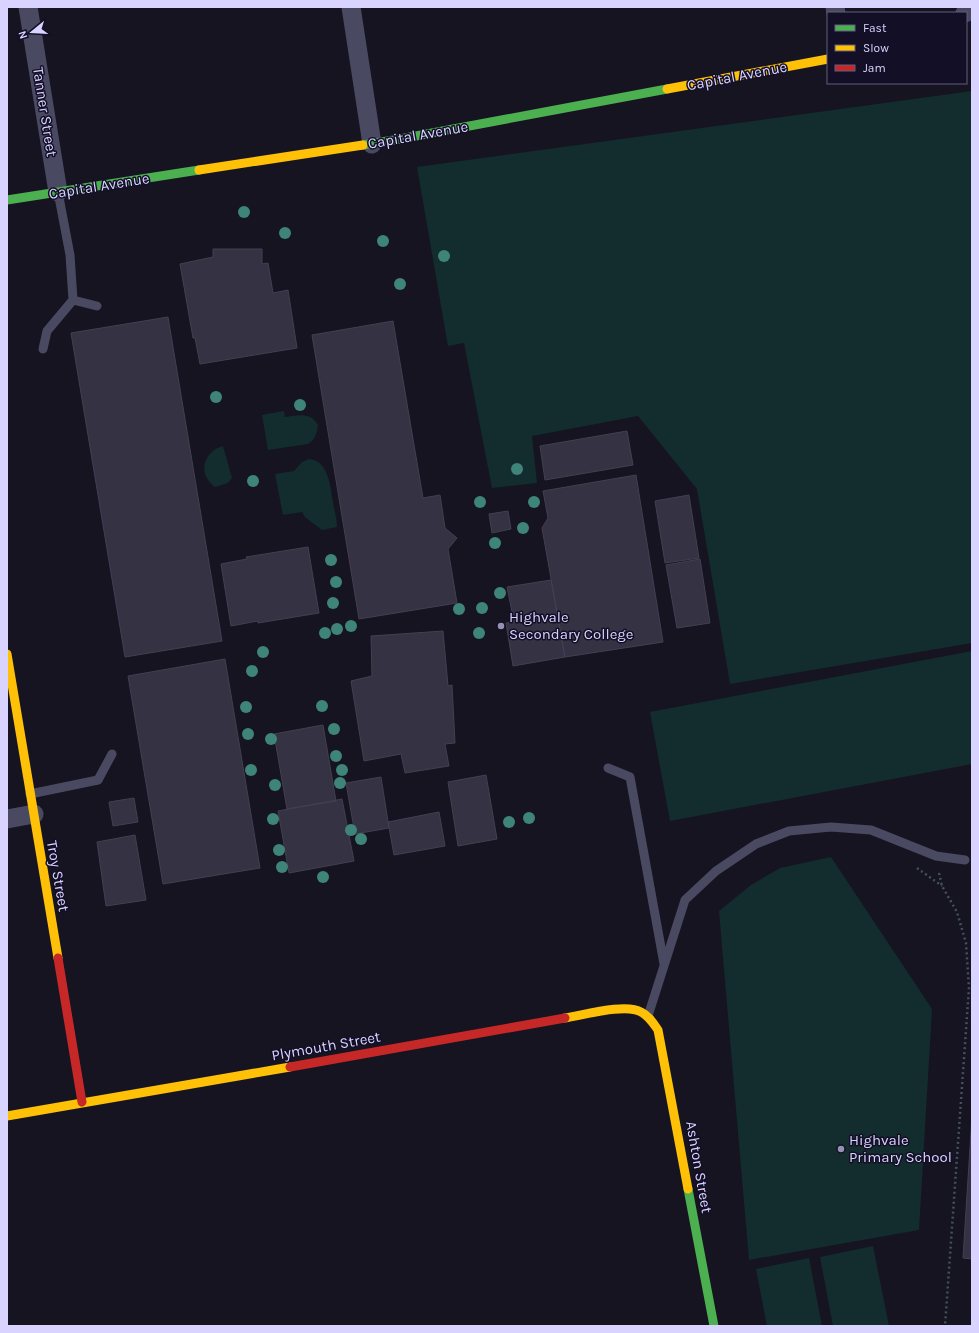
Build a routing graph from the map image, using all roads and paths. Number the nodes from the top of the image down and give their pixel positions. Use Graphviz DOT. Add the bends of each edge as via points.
graph roads {
  1 [pos="28,7"];
  2 [pos="351,7"];
  3 [pos="827,58"];
  4 [pos="372,144"];
  5 [pos="58,192"];
  6 [pos="7,200"];
  7 [pos="73,300"];
  8 [pos="98,306"];
  9 [pos="43,349"];
  10 [pos="7,654"];
  11 [pos="112,754"];
  12 [pos="608,768"];
  13 [pos="30,794"];
  14 [pos="34,814"];
  15 [pos="7,819"];
  16 [pos="936,856"];
  17 [pos="965,860"];
  18 [pos="912,864"];
  19 [pos="942,886"];
  20 [pos="664,965"];
  21 [pos="648,1016"];
  22 [pos="82,1102"];
  23 [pos="7,1116"];
  24 [pos="714,1326"];
  25 [pos="945,1326"];
  1 -- 5 [label="street, Tanner Street"];
  2 -- 4 [label="street"];
  3 -- 4 [label="street, Capital Avenue"];
  4 -- 5 [label="street, Capital Avenue"];
  5 -- 6 [label="street, Capital Avenue"];
  5 -- 7 [label="lane" via="70,255"];
  7 -- 8 [label="lane"];
  7 -- 9 [label="lane" via="47,331"];
  10 -- 13 [label="street, Troy Street"];
  11 -- 13 [label="lane" via="98,780"];
  12 -- 20 [label="lane" via="630,777"];
  13 -- 14 [label="street, Troy Street"];
  14 -- 15 [label="street"];
  14 -- 22 [label="street, Troy Street"];
  16 -- 17 [label="lane"];
  16 -- 19 [label="path"];
  16 -- 20 [label="lane" via="865,829 831,827 789,831 756,844 716,871 685,900"];
  18 -- 19 [label="path"];
  19 -- 25 [label="path" via="957,912 962,927 966,943 969,988"];
  20 -- 21 [label="lane"];
  21 -- 22 [label="street, Plymouth Street" via="634,1008 618,1009"];
  21 -- 24 [label="street, Ashton Street" via="658,1030 662,1048"];
  22 -- 23 [label="street, Plymouth Street"];
}
